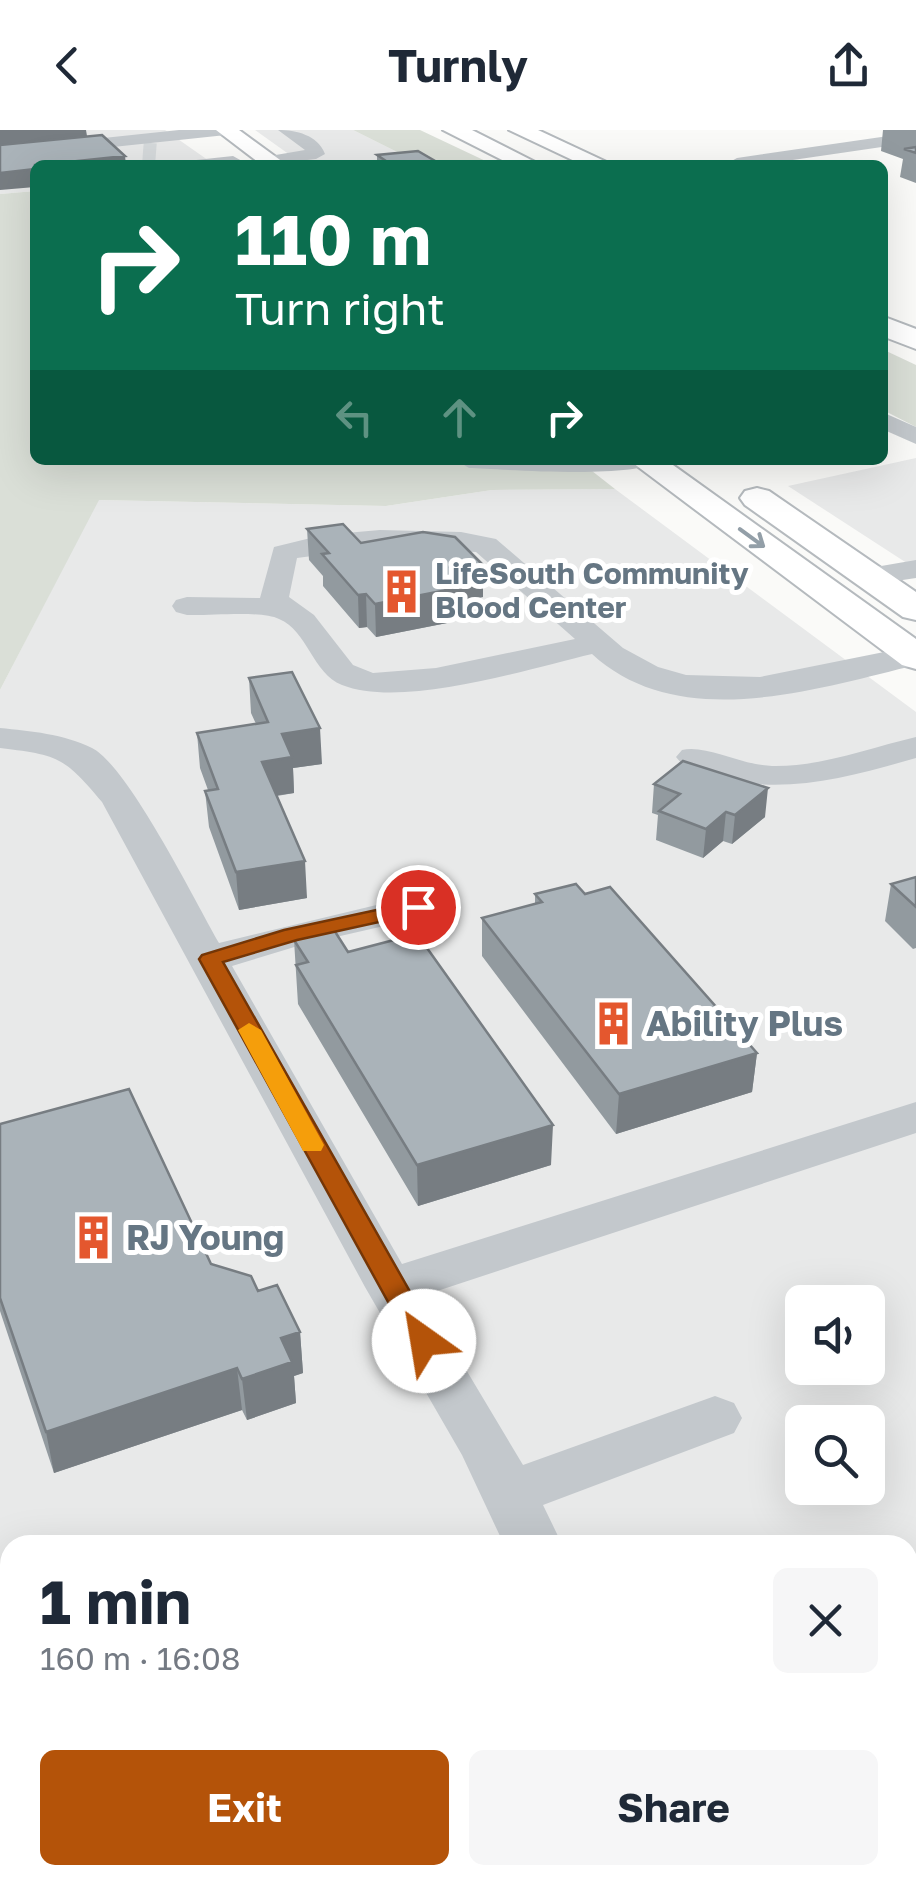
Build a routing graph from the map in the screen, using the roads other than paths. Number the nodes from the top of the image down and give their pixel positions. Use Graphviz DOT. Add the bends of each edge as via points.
graph roads {
  1 [pos="286,130"];
  2 [pos="454,130"];
  3 [pos="520,130"];
  4 [pos="192,132"];
  5 [pos="815,135"];
  6 [pos="916,137"];
  7 [pos="845,146"];
  8 [pos="138,150"];
  9 [pos="228,151"];
  10 [pos="0,154"];
  11 [pos="76,156"];
  12 [pos="262,160"];
  13 [pos="287,160"];
  14 [pos="519,160"];
  15 [pos="590,160"];
  16 [pos="756,160"];
  17 [pos="888,327"];
  18 [pos="916,340"];
  19 [pos="888,422"];
  20 [pos="915,438"];
  21 [pos="663,465"];
  22 [pos="720,481"];
  23 [pos="916,570"];
  24 [pos="869,576"];
  25 [pos="187,606"];
  26 [pos="282,608"];
  27 [pos="916,609"];
  28 [pos="598,643"];
  29 [pos="915,657"];
  30 [pos="0,738"];
  31 [pos="916,747"];
  32 [pos="694,757"];
  33 [pos="418,907"];
  34 [pos="210,959"];
  35 [pos="916,1117"];
  36 [pos="390,1286"];
  37 [pos="715,1418"];
  38 [pos="510,1494"];
  39 [pos="529,1535"];
  1 -- 13 [label="street" via="316,150"];
  2 -- 14 [label="highway"];
  3 -- 15 [label="highway"];
  4 -- 8 [label="street"];
  4 -- 9 [label="main road"];
  5 -- 7 [label="street"];
  6 -- 7 [label="street"];
  7 -- 16 [label="street"];
  8 -- 9 [label="street"];
  8 -- 11 [label="street"];
  9 -- 12 [label="main road"];
  10 -- 11 [label="street"];
  17 -- 18 [label="highway"];
  19 -- 20 [label="street"];
  21 -- 22 [label="main road"];
  22 -- 24 [label="main road"];
  22 -- 29 [label="main road, one-way"];
  23 -- 24 [label="street"];
  24 -- 27 [label="main road"];
  25 -- 26 [label="street"];
  26 -- 28 [label="street" via="311,631 336,669 357,680 398,683"];
  26 -- 28 [label="street" via="274,598 284,553 295,548 341,541 480,543"];
  28 -- 29 [label="street" via="652,676 713,688 775,686"];
  30 -- 34 [label="street" via="82,756 118,798"];
  31 -- 32 [label="street" via="786,778 758,779"];
  33 -- 34 [label="street"];
  34 -- 36 [label="street"];
  35 -- 36 [label="street"];
  36 -- 38 [label="street"];
  37 -- 38 [label="street"];
  38 -- 39 [label="street"];
}
